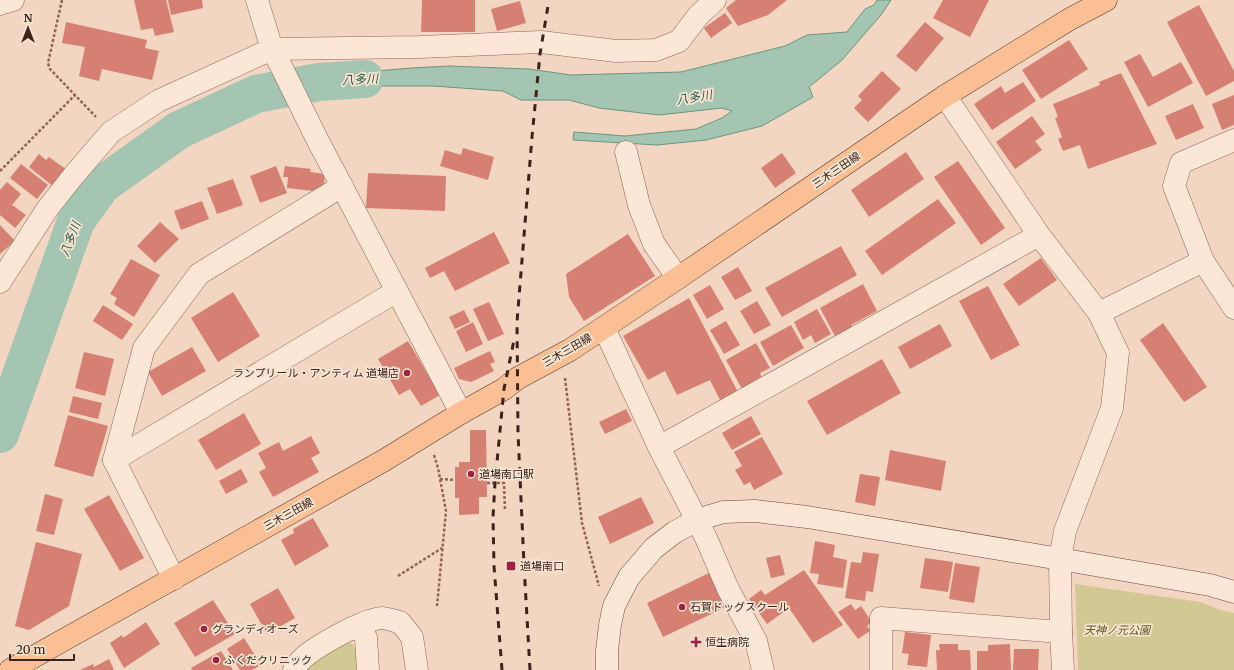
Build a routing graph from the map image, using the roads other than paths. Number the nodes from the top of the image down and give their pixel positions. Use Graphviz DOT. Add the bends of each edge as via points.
graph roads {
  1 [pos="13,0"];
  2 [pos="257,0"];
  3 [pos="715,0"];
  4 [pos="1106,0"];
  5 [pos="0,4"];
  6 [pos="276,57"];
  7 [pos="945,96"];
  8 [pos="1234,140"];
  9 [pos="626,152"];
  10 [pos="342,186"];
  11 [pos="1039,235"];
  12 [pos="1202,261"];
  13 [pos="678,278"];
  14 [pos="0,282"];
  15 [pos="398,291"];
  16 [pos="1234,308"];
  17 [pos="1099,313"];
  18 [pos="604,328"];
  19 [pos="462,413"];
  20 [pos="659,447"];
  21 [pos="114,460"];
  22 [pos="696,520"];
  23 [pos="1060,559"];
  24 [pos="174,579"];
  25 [pos="1234,592"];
  26 [pos="352,628"];
  27 [pos="1061,632"];
  28 [pos="10,670"];
  29 [pos="294,670"];
  30 [pos="368,670"];
  31 [pos="417,670"];
  32 [pos="607,670"];
  33 [pos="763,670"];
  34 [pos="881,670"];
  35 [pos="1063,670"];
  1 -- 5 [label="street"];
  2 -- 6 [label="street"];
  3 -- 6 [label="street" via="698,16 679,41 656,50 616,51 541,42"];
  4 -- 7 [label="main road, 三木三田線" via="1070,19"];
  6 -- 10 [label="street"];
  6 -- 14 [label="street" via="158,101 111,132 48,208"];
  7 -- 11 [label="street"];
  7 -- 13 [label="main road, 三木三田線"];
  8 -- 12 [label="street" via="1181,163 1174,186"];
  9 -- 13 [label="street" via="639,205 654,244"];
  10 -- 15 [label="street"];
  10 -- 21 [label="street" via="199,274 144,348"];
  11 -- 17 [label="street"];
  11 -- 20 [label="street"];
  12 -- 16 [label="street"];
  12 -- 17 [label="street"];
  13 -- 18 [label="main road, 三木三田線"];
  15 -- 19 [label="street"];
  15 -- 21 [label="street"];
  17 -- 23 [label="street" via="1118,353 1112,408 1065,530"];
  18 -- 19 [label="main road, 三木三田線"];
  18 -- 20 [label="street"];
  19 -- 24 [label="main road, 三木三田線" via="383,461"];
  20 -- 22 [label="street"];
  21 -- 24 [label="street"];
  22 -- 23 [label="street" via="723,512 755,511 807,517"];
  22 -- 32 [label="street" via="654,548 629,577 614,606"];
  22 -- 33 [label="street" via="756,641"];
  23 -- 25 [label="street" via="1210,585"];
  23 -- 27 [label="street"];
  24 -- 28 [label="main road, 三木三田線"];
  26 -- 29 [label="street" via="299,661"];
  26 -- 30 [label="street" via="362,631 366,638"];
  26 -- 31 [label="street" via="381,618 400,622 412,636"];
  27 -- 34 [label="street" via="881,618"];
  27 -- 35 [label="street"];
}
